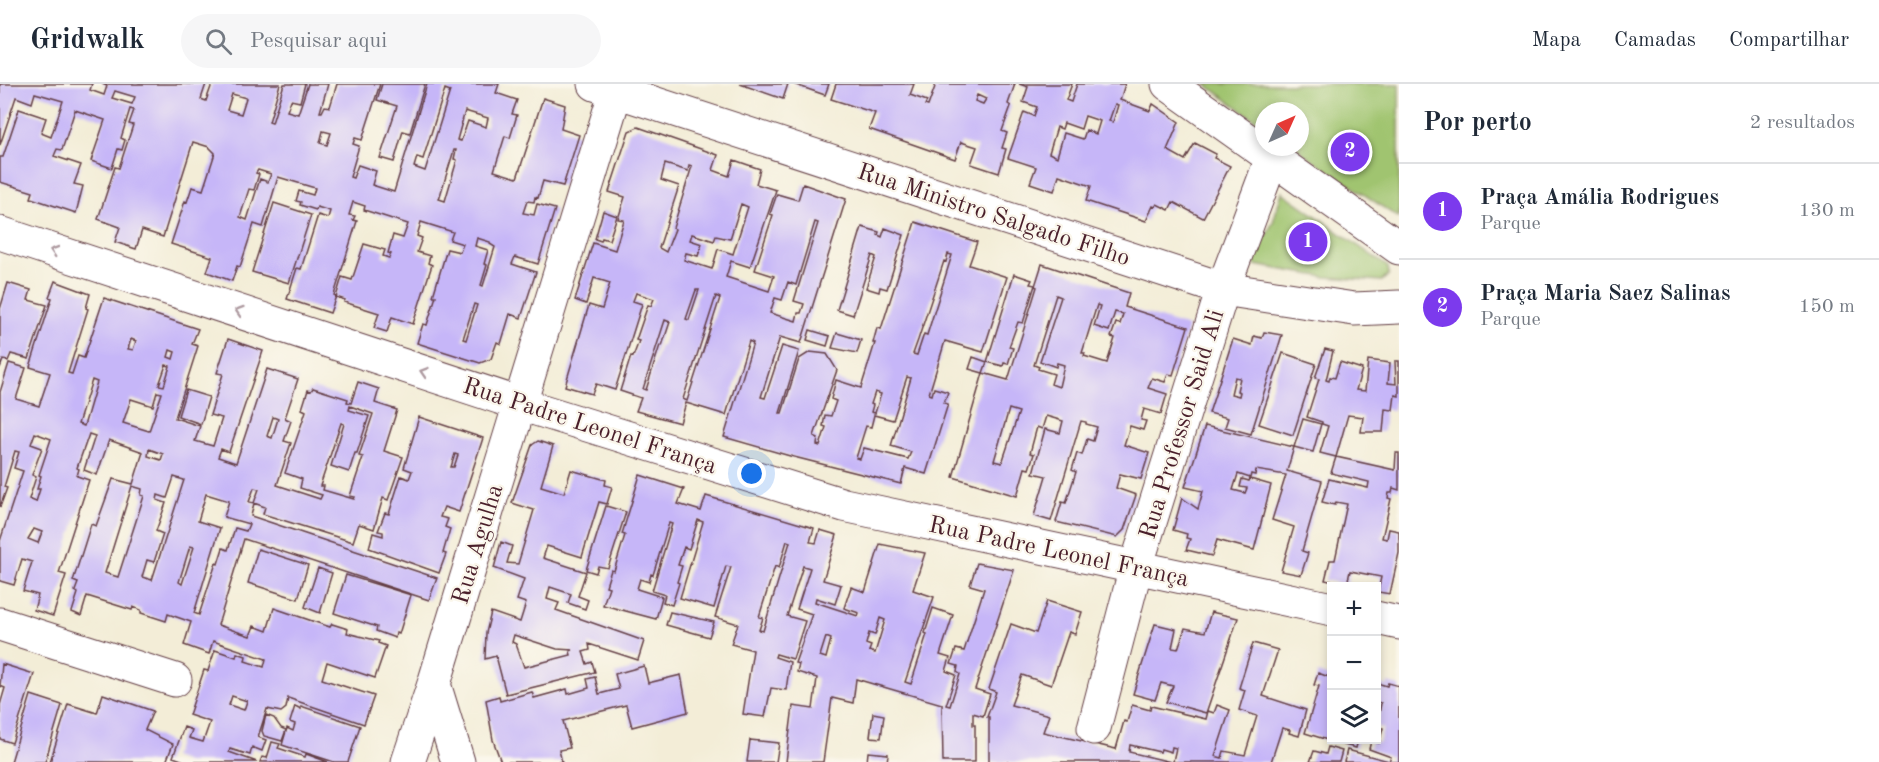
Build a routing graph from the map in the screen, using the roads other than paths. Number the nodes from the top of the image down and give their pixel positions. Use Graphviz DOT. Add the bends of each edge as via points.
graph roads {
  1 [pos="1168,84"];
  2 [pos="610,86"];
  3 [pos="1272,158"];
  4 [pos="0,233"];
  5 [pos="1399,248"];
  6 [pos="1223,289"];
  7 [pos="1399,307"];
  8 [pos="520,404"];
  9 [pos="1136,567"];
  10 [pos="1327,608"];
  11 [pos="1381,619"];
  12 [pos="1399,623"];
  13 [pos="0,624"];
  14 [pos="175,680"];
  15 [pos="434,684"];
  16 [pos="1094,728"];
  17 [pos="408,762"];
  18 [pos="458,762"];
  1 -- 3 [label="street"];
  2 -- 6 [label="street, Rua Ministro Salgado Filho"];
  2 -- 8 [label="street, Rua Agulha"];
  3 -- 5 [label="street"];
  3 -- 6 [label="street, Rua Professor Said Ali"];
  8 -- 4 [label="street, Rua Padre Leonel França, one-way"];
  6 -- 7 [label="street, Rua Ministro Salgado Filho" via="1354,309"];
  6 -- 9 [label="street, Rua Professor Said Ali"];
  8 -- 9 [label="street, Rua Padre Leonel França" via="844,506"];
  8 -- 15 [label="street, Rua Agulha"];
  9 -- 10 [label="street, Rua Padre Leonel França"];
  9 -- 16 [label="street, Rua Professor Said Ali"];
  11 -- 12 [label="street"];
  13 -- 14 [label="street"];
  15 -- 17 [label="street, Rua Agulha"];
  15 -- 18 [label="street"];
}
